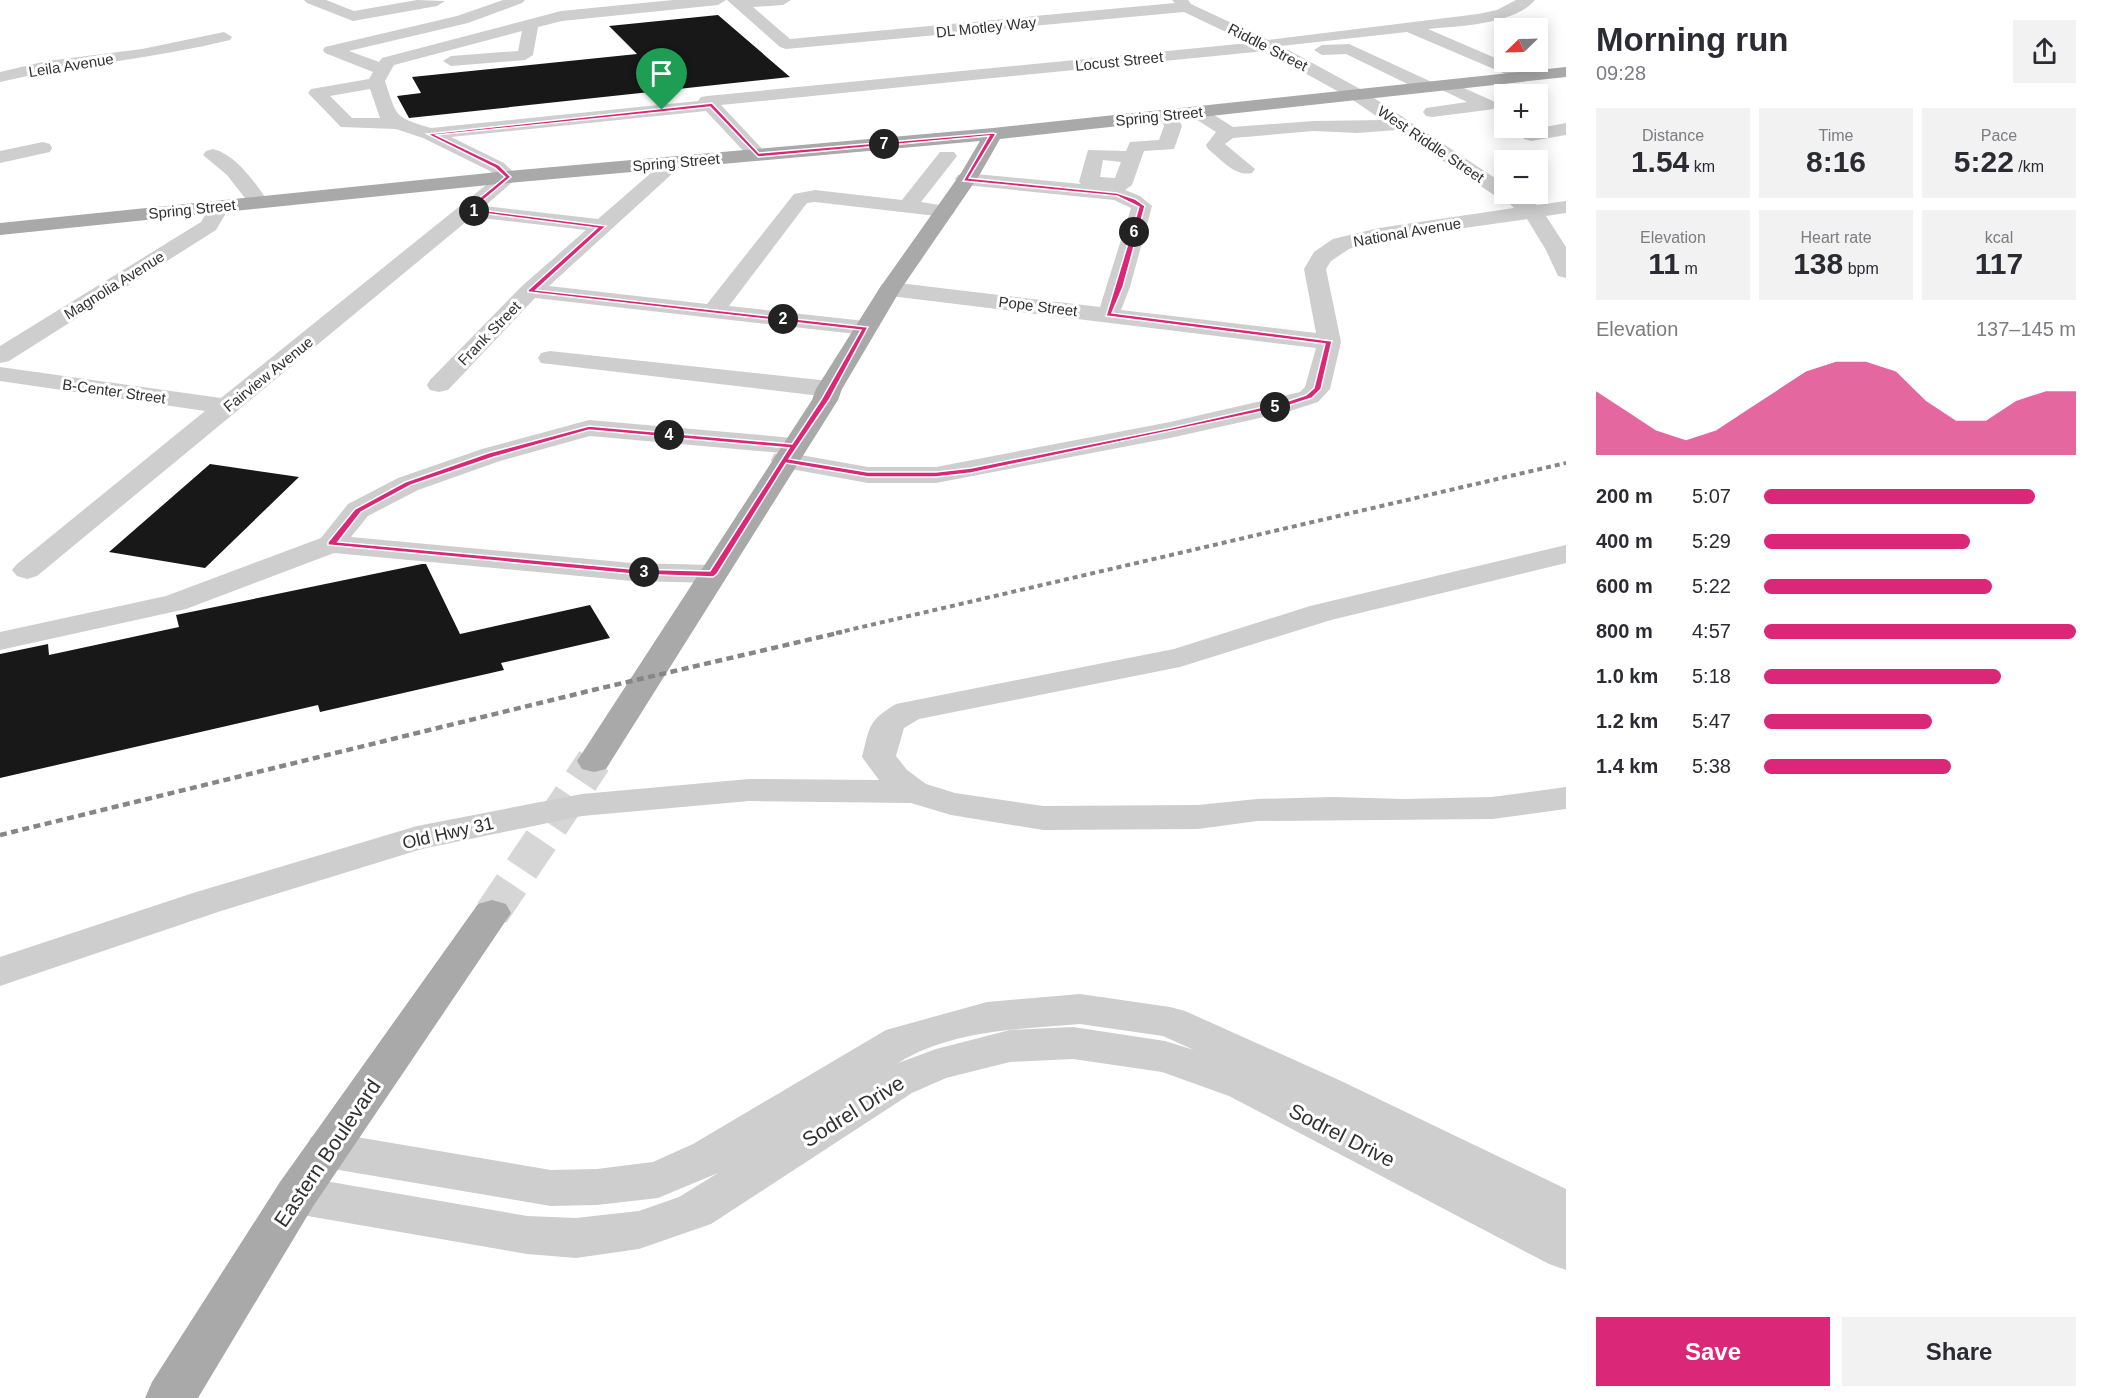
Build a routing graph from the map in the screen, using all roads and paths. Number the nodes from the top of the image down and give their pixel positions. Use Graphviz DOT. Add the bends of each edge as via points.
graph roads {
  1 [pos="312,0"];
  2 [pos="516,0"];
  3 [pos="569,0"];
  4 [pos="718,0"];
  5 [pos="783,0"];
  6 [pos="1092,0"];
  7 [pos="1527,0"];
  8 [pos="437,1"];
  9 [pos="738,2"];
  10 [pos="1183,3"];
  11 [pos="1459,6"];
  12 [pos="987,8"];
  13 [pos="587,13"];
  14 [pos="1114,13"];
  15 [pos="1375,14"];
  16 [pos="1395,16"];
  17 [pos="1074,18"];
  18 [pos="511,19"];
  19 [pos="912,20"];
  20 [pos="531,24"];
  21 [pos="1011,24"];
  22 [pos="481,26"];
  23 [pos="980,27"];
  24 [pos="430,28"];
  25 [pos="1411,28"];
  26 [pos="1095,30"];
  27 [pos="930,32"];
  28 [pos="590,33"];
  29 [pos="450,34"];
  30 [pos="397,35"];
  31 [pos="224,37"];
  32 [pos="997,39"];
  33 [pos="362,43"];
  34 [pos="420,43"];
  35 [pos="1268,46"];
  36 [pos="1127,47"];
  37 [pos="1285,55"];
  38 [pos="1148,58"];
  39 [pos="454,60"];
  40 [pos="47,66"];
  41 [pos="382,66"];
  42 [pos="842,69"];
  43 [pos="0,72"];
  44 [pos="1566,72"];
  45 [pos="1522,76"];
  46 [pos="0,77"];
  47 [pos="1446,85"];
  48 [pos="1428,87"];
  49 [pos="1356,94"];
  50 [pos="709,103"];
  51 [pos="1494,103"];
  52 [pos="1494,104"];
  53 [pos="662,110"];
  54 [pos="1197,112"];
  55 [pos="1432,112"];
  56 [pos="1548,112"];
  57 [pos="1168,115"];
  58 [pos="1566,121"];
  59 [pos="1401,123"];
  60 [pos="397,124"];
  61 [pos="1070,126"];
  62 [pos="1566,129"];
  63 [pos="1446,131"];
  64 [pos="1548,132"];
  65 [pos="1229,133"];
  66 [pos="430,134"];
  67 [pos="993,134"];
  68 [pos="1418,134"];
  69 [pos="43,148"];
  70 [pos="213,155"];
  71 [pos="758,155"];
  72 [pos="947,156"];
  73 [pos="0,157"];
  74 [pos="1134,157"];
  75 [pos="674,163"];
  76 [pos="1245,169"];
  77 [pos="508,177"];
  78 [pos="968,177"];
  79 [pos="1494,186"];
  80 [pos="259,202"];
  81 [pos="1522,204"];
  82 [pos="220,206"];
  83 [pos="907,207"];
  84 [pos="1566,207"];
  85 [pos="468,210"];
  86 [pos="945,211"];
  87 [pos="1534,212"];
  88 [pos="603,226"];
  89 [pos="0,229"];
  90 [pos="1566,271"];
  91 [pos="890,289"];
  92 [pos="530,291"];
  93 [pos="713,311"];
  94 [pos="1108,315"];
  95 [pos="865,328"];
  96 [pos="1329,342"];
  97 [pos="0,356"];
  98 [pos="550,358"];
  99 [pos="0,374"];
  100 [pos="439,385"];
  101 [pos="829,389"];
  102 [pos="228,407"];
  103 [pos="789,453"];
  104 [pos="332,544"];
  105 [pos="1566,554"];
  106 [pos="27,570"];
  107 [pos="713,574"];
  108 [pos="0,641"];
  109 [pos="594,761"];
  110 [pos="913,792"];
  111 [pos="1566,798"];
  112 [pos="492,913"];
  113 [pos="0,972"];
  114 [pos="327,1149"];
  115 [pos="296,1195"];
  116 [pos="1566,1210"];
  117 [pos="1566,1250"];
  118 [pos="170,1398"];
  1 -- 8 [label="street" via="353,16"];
  2 -- 22 [label="street"];
  3 -- 13 [label="street"];
  4 -- 13 [label="street"];
  5 -- 9 [label="street"];
  6 -- 14 [label="street"];
  7 -- 25 [label="street, Locust Street" via="1494,15"];
  9 -- 27 [label="street, DL Motley Way" via="786,44"];
  10 -- 14 [label="street, DL Motley Way"];
  10 -- 35 [label="street, Riddle Street"];
  11 -- 16 [label="street"];
  12 -- 21 [label="street"];
  13 -- 20 [label="street"];
  13 -- 28 [label="street"];
  14 -- 17 [label="street, DL Motley Way"];
  15 -- 16 [label="street"];
  16 -- 25 [label="street"];
  17 -- 21 [label="street, DL Motley Way"];
  17 -- 26 [label="street"];
  18 -- 22 [label="street"];
  19 -- 27 [label="street"];
  20 -- 22 [label="street"];
  20 -- 39 [label="street" via="525,55"];
  21 -- 23 [label="street, DL Motley Way"];
  22 -- 24 [label="street" via="462,20"];
  22 -- 39 [label="street" via="497,49"];
  22 -- 41 [label="street"];
  23 -- 27 [label="street, DL Motley Way"];
  23 -- 32 [label="street"];
  24 -- 29 [label="street"];
  24 -- 30 [label="street"];
  25 -- 35 [label="street, Locust Street"];
  25 -- 45 [label="street"];
  30 -- 33 [label="street"];
  30 -- 34 [label="street"];
  31 -- 40 [label="street, Leila Avenue" via="142,54"];
  33 -- 41 [label="street"];
  33 -- 41 [label="street" via="331,50"];
  35 -- 37 [label="street, Riddle Street"];
  35 -- 38 [label="street, Locust Street"];
  36 -- 38 [label="street"];
  37 -- 48 [label="street" via="1349,49"];
  37 -- 49 [label="street, Riddle Street"];
  38 -- 50 [label="street, Locust Street"];
  39 -- 41 [label="street" via="409,72"];
  40 -- 43 [label="street" via="12,57"];
  40 -- 46 [label="street, Leila Avenue"];
  41 -- 60 [label="street" via="388,116"];
  41 -- 60 [label="street" via="317,93 347,123"];
  42 -- 53 [label="street" via="842,76 829,81 709,94 661,106"];
  44 -- 45 [label="main road, Spring Street"];
  45 -- 47 [label="main road, Spring Street"];
  47 -- 48 [label="main road, Spring Street"];
  47 -- 51 [label="street"];
  48 -- 49 [label="main road, Spring Street"];
  49 -- 54 [label="main road, Spring Street"];
  49 -- 59 [label="street, West Riddle Street"];
  50 -- 53 [label="street, Locust Street"];
  50 -- 71 [label="street"];
  52 -- 55 [label="street"];
  53 -- 66 [label="street, Locust Street"];
  54 -- 57 [label="main road, Spring Street"];
  54 -- 65 [label="street"];
  56 -- 58 [label="street"];
  57 -- 61 [label="main road, Spring Street"];
  57 -- 74 [label="street" via="1173,126 1167,145 1137,146"];
  59 -- 65 [label="street"];
  59 -- 68 [label="street, West Riddle Street"];
  60 -- 66 [label="street"];
  61 -- 67 [label="main road, Spring Street"];
  61 -- 78 [label="main road" via="1024,142"];
  62 -- 64 [label="street"];
  63 -- 68 [label="street"];
  65 -- 76 [label="street" via="1215,145"];
  66 -- 77 [label="street" via="497,167"];
  67 -- 71 [label="main road, Spring Street"];
  67 -- 78 [label="main road"];
  68 -- 79 [label="street, West Riddle Street"];
  69 -- 73 [label="street"];
  70 -- 80 [label="street" via="234,171"];
  71 -- 75 [label="main road, Spring Street"];
  72 -- 83 [label="street"];
  75 -- 77 [label="main road, Spring Street"];
  75 -- 88 [label="street, Frank Street"];
  77 -- 80 [label="main road, Spring Street"];
  77 -- 85 [label="street, Fairview Avenue"];
  78 -- 86 [label="main road"];
  78 -- 94 [label="street" via="1117,194 1142,206"];
  80 -- 82 [label="main road, Spring Street"];
  81 -- 87 [label="street, West Riddle Street"];
  82 -- 89 [label="main road, Spring Street"];
  82 -- 97 [label="street, Magnolia Avenue" via="209,226"];
  83 -- 86 [label="street"];
  83 -- 93 [label="street" via="814,196 801,198"];
  84 -- 87 [label="street, National Avenue"];
  85 -- 88 [label="street"];
  85 -- 102 [label="street, Fairview Avenue"];
  86 -- 91 [label="main road"];
  87 -- 90 [label="street, West Riddle Street"];
  87 -- 96 [label="street, National Avenue" via="1379,234 1341,244 1315,269"];
  88 -- 92 [label="street, Frank Street"];
  91 -- 94 [label="street, Pope Street"];
  91 -- 95 [label="main road"];
  92 -- 93 [label="street"];
  92 -- 100 [label="street, Frank Street"];
  93 -- 95 [label="street"];
  94 -- 96 [label="street, Pope Street"];
  95 -- 101 [label="main road"];
  96 -- 103 [label="street, National Avenue" via="1317,389 1309,397 1170,430 936,475 868,475"];
  98 -- 101 [label="street"];
  99 -- 102 [label="street, B-Center Street"];
  101 -- 103 [label="main road"];
  102 -- 106 [label="street, Fairview Avenue"];
  103 -- 104 [label="street, National Avenue" via="589,428 491,455 408,484 358,510"];
  103 -- 107 [label="main road"];
  104 -- 107 [label="street" via="632,572"];
  104 -- 108 [label="street" via="175,603"];
  105 -- 110 [label="street" via="1321,613 1180,657 908,711 888,723 879,756"];
  107 -- 109 [label="main road"];
  110 -- 111 [label="street" via="951,804 1043,818 1086,819 1198,817 1300,808 1492,808"];
  110 -- 113 [label="street, Old Hwy 31" via="749,790 571,807 417,838 207,902"];
  112 -- 114 [label="main road, Eastern Boulevard"];
  114 -- 115 [label="main road, Eastern Boulevard"];
  114 -- 116 [label="street, Sodrel Drive" via="551,1188 658,1180 709,1157 901,1041 987,1017 1080,1009 1170,1022"];
  115 -- 117 [label="street, Sodrel Drive" via="527,1235 576,1238 639,1230 695,1211 897,1081 936,1065 1010,1046 1072,1043 1165,1057 1244,1084"];
  115 -- 118 [label="main road, Eastern Boulevard"];
}
